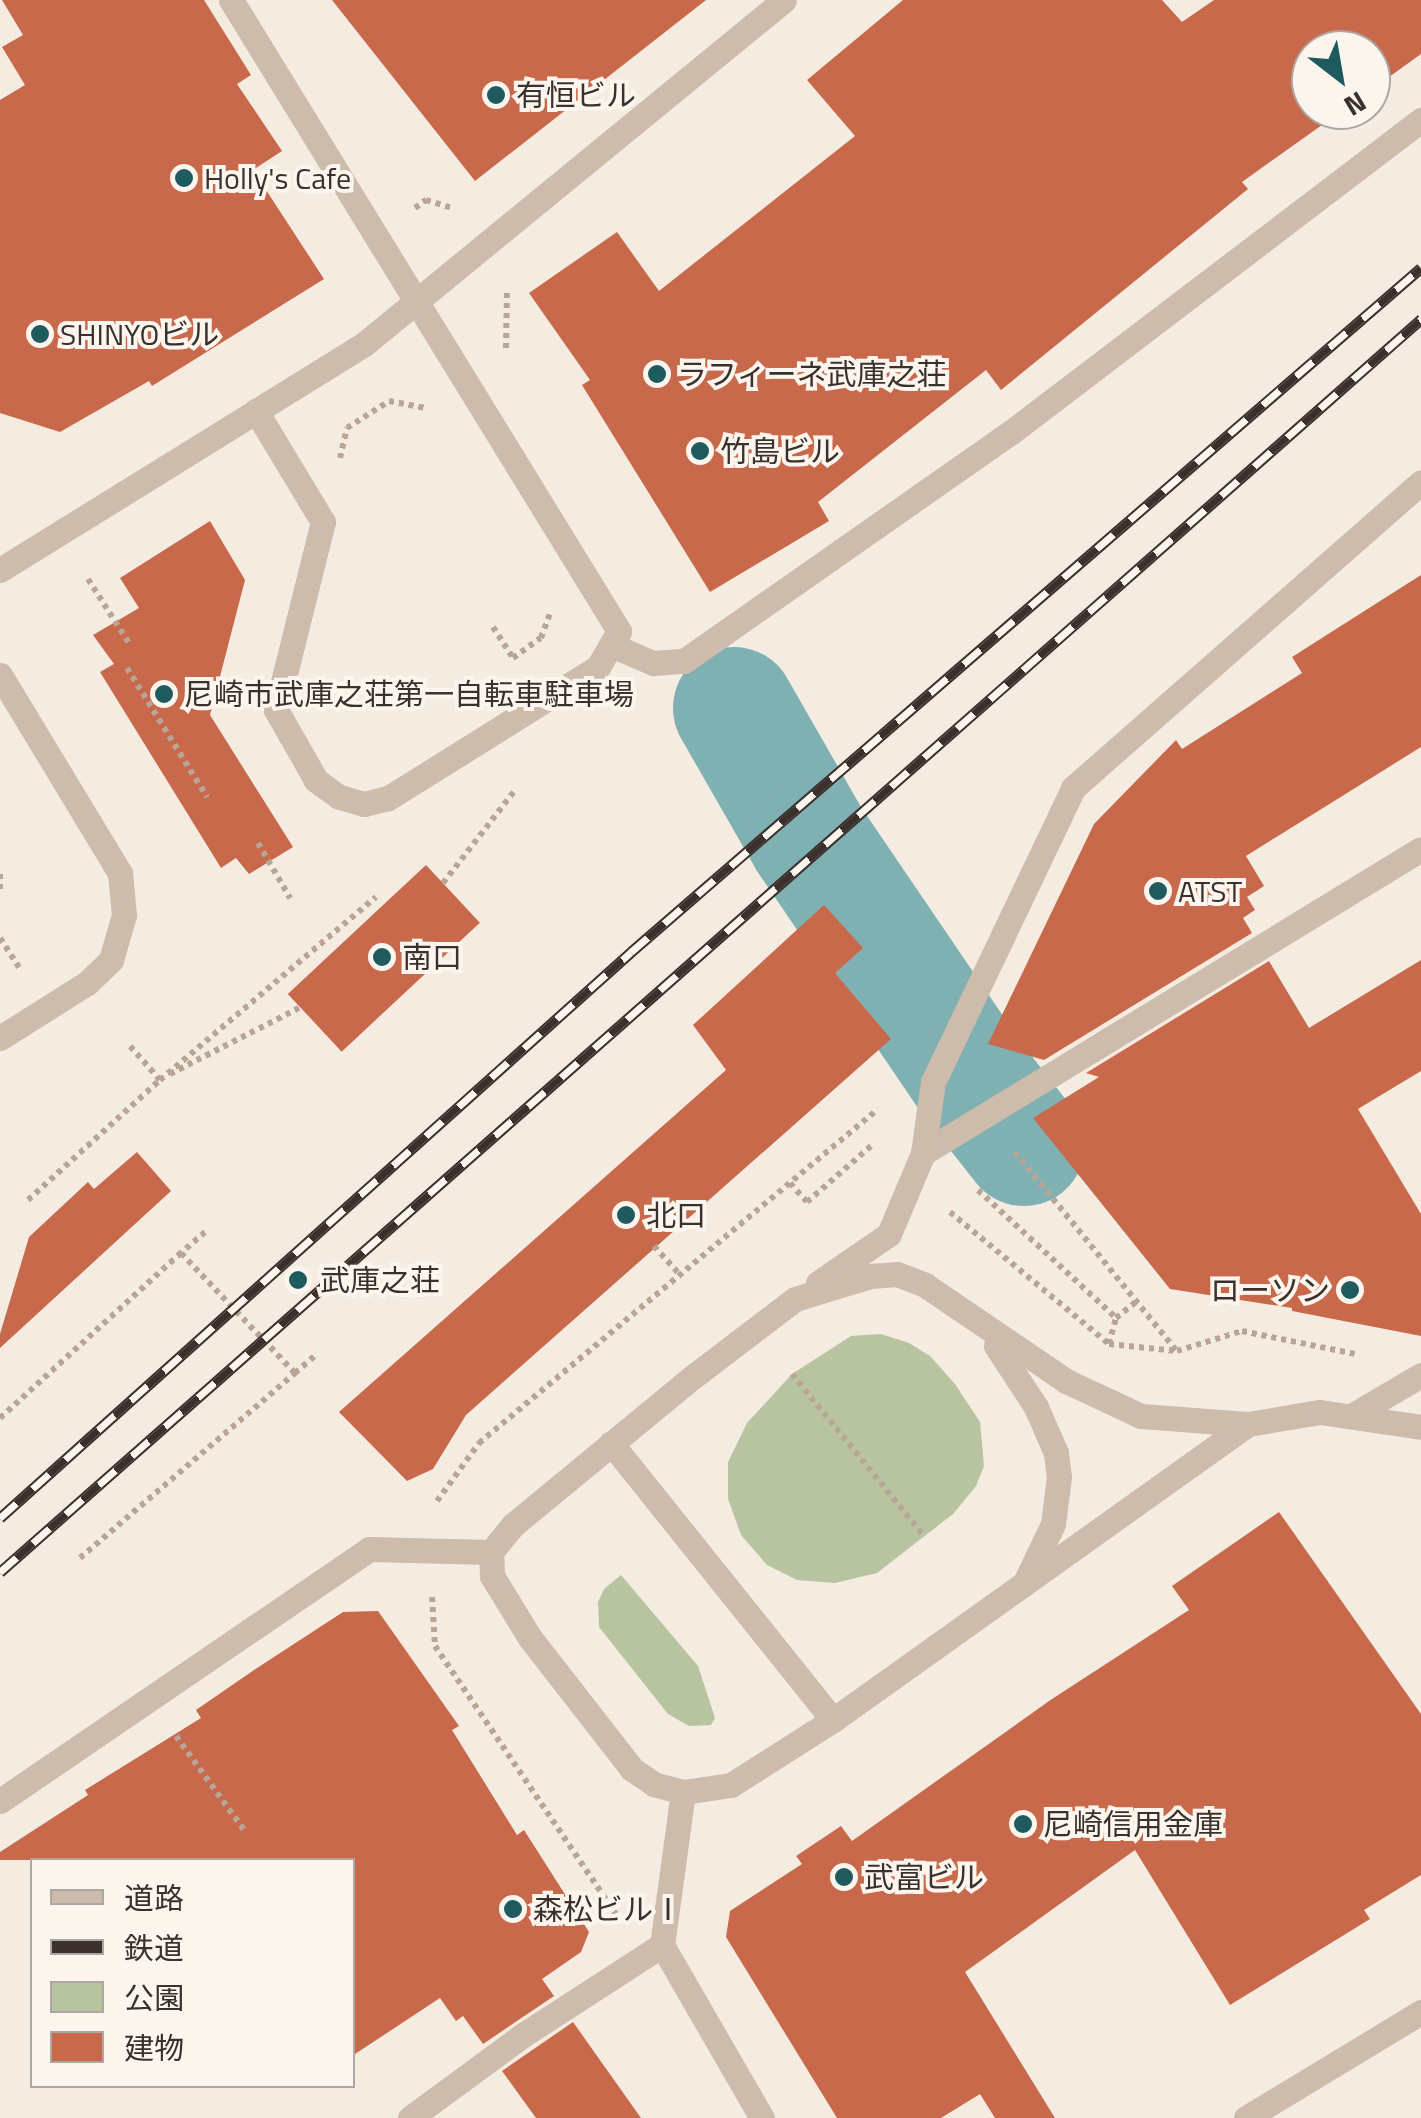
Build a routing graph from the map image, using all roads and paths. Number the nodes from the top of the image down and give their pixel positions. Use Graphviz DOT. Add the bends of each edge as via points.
graph roads {
  1 [pos="231,0"];
  2 [pos="784,0"];
  3 [pos="1421,120"];
  4 [pos="414,208"];
  5 [pos="454,208"];
  6 [pos="507,279"];
  7 [pos="414,303"];
  8 [pos="506,348"];
  9 [pos="430,409"];
  10 [pos="256,411"];
  11 [pos="340,459"];
  12 [pos="1421,482"];
  13 [pos="0,570"];
  14 [pos="88,578"];
  15 [pos="553,606"];
  16 [pos="493,627"];
  17 [pos="129,643"];
  18 [pos="611,645"];
  19 [pos="127,668"];
  20 [pos="0,675"];
  21 [pos="516,789"];
  22 [pos="208,798"];
  23 [pos="258,843"];
  24 [pos="1421,850"];
  25 [pos="0,874"];
  26 [pos="443,883"];
  27 [pos="0,890"];
  28 [pos="376,897"];
  29 [pos="290,898"];
  30 [pos="299,1008"];
  31 [pos="0,1038"];
  32 [pos="129,1045"];
  33 [pos="160,1080"];
  34 [pos="863,1120"];
  35 [pos="872,1146"];
  36 [pos="1009,1146"];
  37 [pos="923,1154"];
  38 [pos="790,1183"];
  39 [pos="978,1190"];
  40 [pos="28,1200"];
  41 [pos="945,1208"];
  42 [pos="204,1232"];
  43 [pos="654,1246"];
  44 [pos="181,1253"];
  45 [pos="681,1276"];
  46 [pos="795,1300"];
  47 [pos="1136,1302"];
  48 [pos="1116,1318"];
  49 [pos="978,1322"];
  50 [pos="1109,1344"];
  51 [pos="1177,1352"];
  52 [pos="1355,1354"];
  53 [pos="316,1355"];
  54 [pos="295,1373"];
  55 [pos="792,1374"];
  56 [pos="1421,1375"];
  57 [pos="1354,1415"];
  58 [pos="0,1418"];
  59 [pos="1248,1424"];
  60 [pos="1421,1427"];
  61 [pos="611,1443"];
  62 [pos="433,1506"];
  63 [pos="924,1536"];
  64 [pos="491,1552"];
  65 [pos="80,1558"];
  66 [pos="1022,1585"];
  67 [pos="432,1594"];
  68 [pos="149,1698"];
  69 [pos="833,1720"];
  70 [pos="683,1792"];
  71 [pos="0,1800"];
  72 [pos="244,1830"];
  73 [pos="654,1951"];
  74 [pos="1421,2012"];
  75 [pos="410,2118"];
  76 [pos="762,2118"];
  77 [pos="1246,2118"];
  1 -- 7 [label="street"];
  2 -- 7 [label="street"];
  3 -- 18 [label="street" via="1010,434 684,662 652,663"];
  4 -- 5 [label="path" via="426,200"];
  6 -- 8 [label="path"];
  7 -- 10 [label="street" via="363,346"];
  7 -- 18 [label="street" via="619,631"];
  9 -- 11 [label="path" via="389,400 347,428"];
  10 -- 13 [label="street"];
  10 -- 18 [label="street" via="323,522 276,710 316,780 339,797 364,804 388,798 598,666"];
  12 -- 37 [label="street" via="1073,788 933,1082"];
  14 -- 17 [label="path"];
  15 -- 16 [label="path" via="541,638 513,658"];
  19 -- 22 [label="path"];
  20 -- 31 [label="street" via="120,872 124,916 111,960"];
  21 -- 26 [label="path"];
  23 -- 29 [label="path"];
  24 -- 37 [label="street"];
  25 -- 27 [label="path"];
  28 -- 33 [label="path"];
  30 -- 33 [label="path"];
  32 -- 33 [label="path"];
  33 -- 40 [label="path"];
  34 -- 38 [label="path"];
  35 -- 38 [label="path" via="807,1202"];
  36 -- 47 [label="path"];
  37 -- 46 [label="street" via="889,1234"];
  38 -- 45 [label="path"];
  39 -- 48 [label="path"];
  41 -- 50 [label="path"];
  42 -- 44 [label="path"];
  43 -- 45 [label="path"];
  44 -- 54 [label="path"];
  44 -- 58 [label="path"];
  45 -- 62 [label="path" via="479,1443"];
  46 -- 49 [label="street" via="842,1282 897,1274 952,1300"];
  46 -- 61 [label="street"];
  47 -- 48 [label="path"];
  47 -- 51 [label="path"];
  48 -- 50 [label="path"];
  49 -- 59 [label="street" via="1066,1381 1141,1416"];
  49 -- 66 [label="street" via="1012,1366 1056,1453 1053,1524"];
  50 -- 51 [label="path"];
  51 -- 52 [label="path" via="1242,1331"];
  53 -- 54 [label="path"];
  54 -- 65 [label="path"];
  55 -- 63 [label="path"];
  56 -- 57 [label="street"];
  57 -- 59 [label="street" via="1290,1414"];
  57 -- 60 [label="street"];
  59 -- 66 [label="street"];
  61 -- 64 [label="street" via="513,1525"];
  61 -- 69 [label="street"];
  64 -- 68 [label="street" via="369,1549"];
  64 -- 70 [label="street" via="502,1599 610,1744 654,1784"];
  66 -- 69 [label="street"];
  67 -- 73 [label="path" via="436,1646"];
  68 -- 71 [label="street"];
  68 -- 72 [label="path"];
  69 -- 70 [label="street" via="731,1786"];
  70 -- 73 [label="street"];
  73 -- 75 [label="street"];
  73 -- 76 [label="street"];
  74 -- 77 [label="street"];
}
